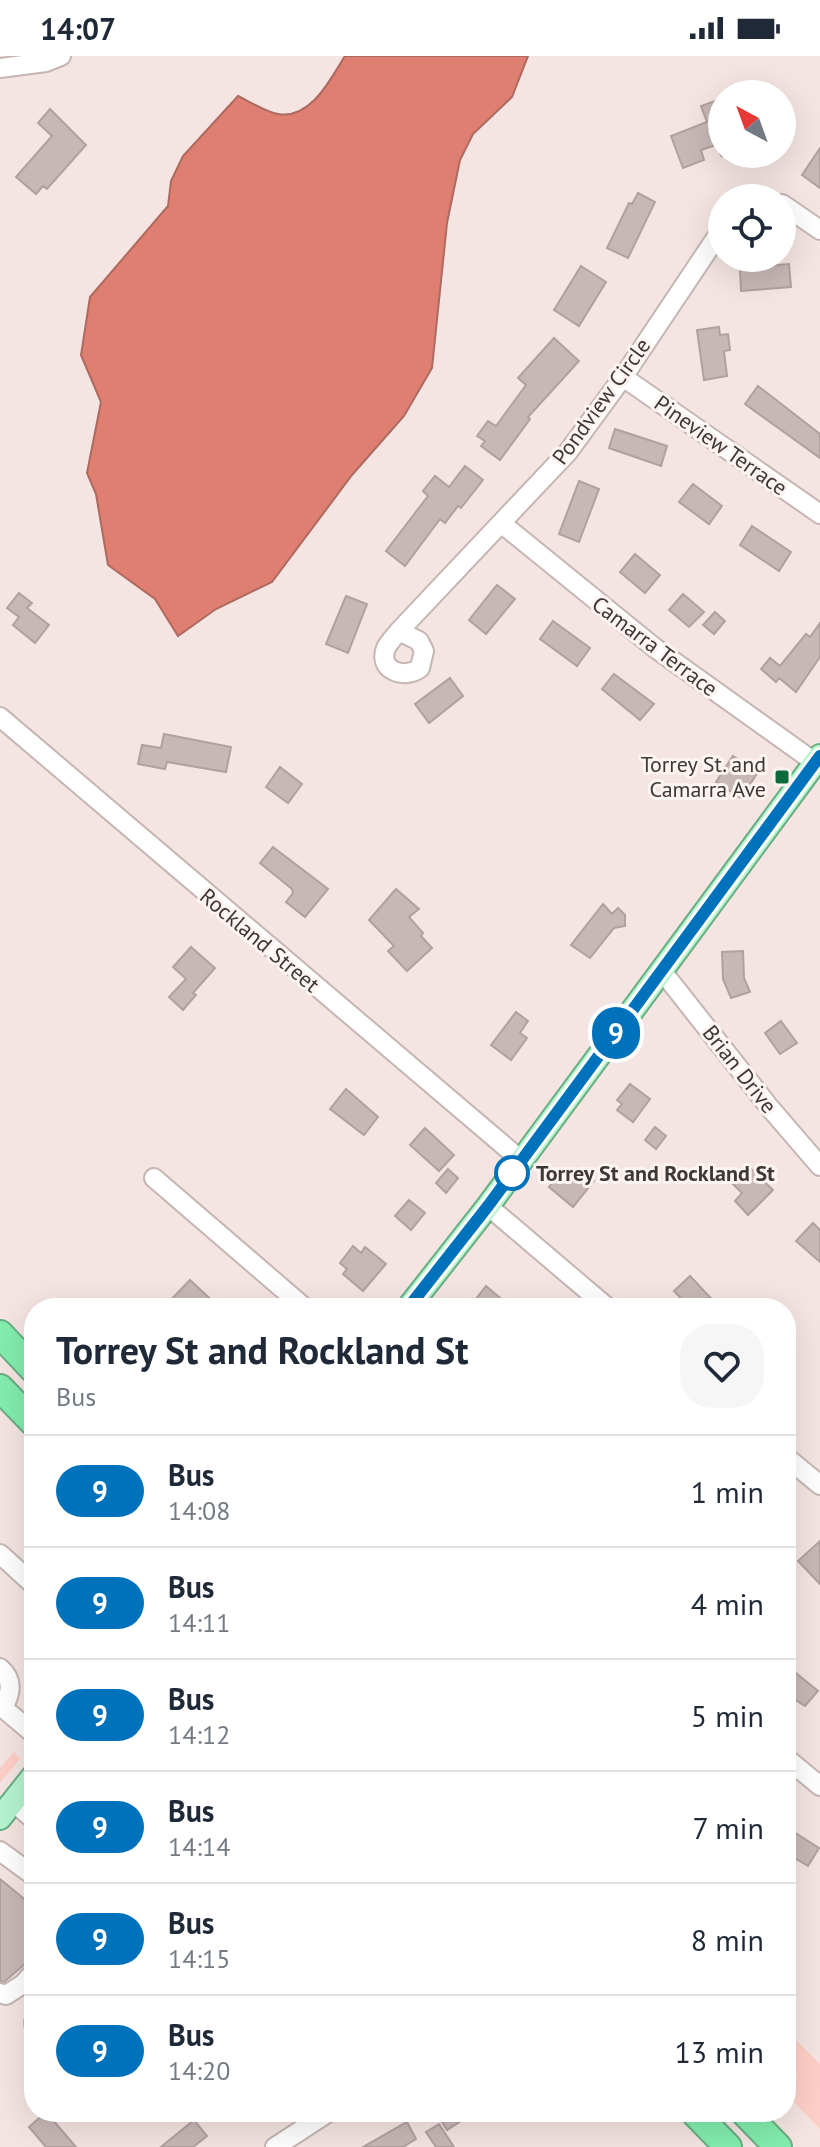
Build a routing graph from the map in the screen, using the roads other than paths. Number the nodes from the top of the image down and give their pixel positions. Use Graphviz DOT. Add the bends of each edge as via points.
graph roads {
  1 [pos="61,56"];
  2 [pos="0,68"];
  3 [pos="796,214"];
  4 [pos="820,230"];
  5 [pos="708,250"];
  6 [pos="623,377"];
  7 [pos="820,514"];
  8 [pos="501,523"];
  9 [pos="399,631"];
  10 [pos="0,717"];
  11 [pos="818,762"];
  12 [pos="662,971"];
  13 [pos="522,1161"];
  14 [pos="820,1166"];
  15 [pos="154,1178"];
  16 [pos="488,1206"];
  17 [pos="293,1298"];
  18 [pos="416,1298"];
  19 [pos="596,1298"];
  20 [pos="0,1334"];
  21 [pos="24,1359"];
  22 [pos="0,1388"];
  23 [pos="24,1413"];
  24 [pos="796,1465"];
  25 [pos="820,1485"];
  26 [pos="0,1554"];
  27 [pos="24,1576"];
  28 [pos="0,1668"];
  29 [pos="2,1707"];
  30 [pos="24,1726"];
  31 [pos="796,1766"];
  32 [pos="820,1786"];
  33 [pos="24,1788"];
  34 [pos="6,1810"];
  35 [pos="0,1851"];
  36 [pos="24,1869"];
  37 [pos="24,1983"];
  38 [pos="0,1993"];
  39 [pos="314,2122"];
  40 [pos="704,2122"];
  41 [pos="754,2122"];
  42 [pos="275,2147"];
  43 [pos="728,2147"];
  44 [pos="778,2147"];
  1 -- 2 [label="street"];
  3 -- 4 [label="street"];
  5 -- 6 [label="street, Pondview Circle"];
  6 -- 7 [label="street, Pineview Terrace"];
  6 -- 8 [label="street, Pondview Circle" via="568,452"];
  8 -- 9 [label="street, Pondview Circle"];
  8 -- 11 [label="street, Camarra Terrace" via="655,648"];
  10 -- 13 [label="street, Rockland Street"];
  11 -- 12 [label="main road"];
  12 -- 13 [label="main road"];
  12 -- 14 [label="street, Brian Drive"];
  13 -- 16 [label="main road"];
  15 -- 17 [label="street"];
  16 -- 18 [label="main road"];
  16 -- 19 [label="street"];
  20 -- 21 [label="highway"];
  22 -- 23 [label="highway"];
  24 -- 25 [label="street"];
  26 -- 27 [label="street"];
  28 -- 29 [label="street" via="11,1686"];
  29 -- 30 [label="street"];
  31 -- 32 [label="street"];
  33 -- 34 [label="main road"];
  35 -- 36 [label="street"];
  37 -- 38 [label="street" via="6,1995"];
  39 -- 42 [label="street"];
  40 -- 43 [label="highway"];
  41 -- 44 [label="highway"];
}
